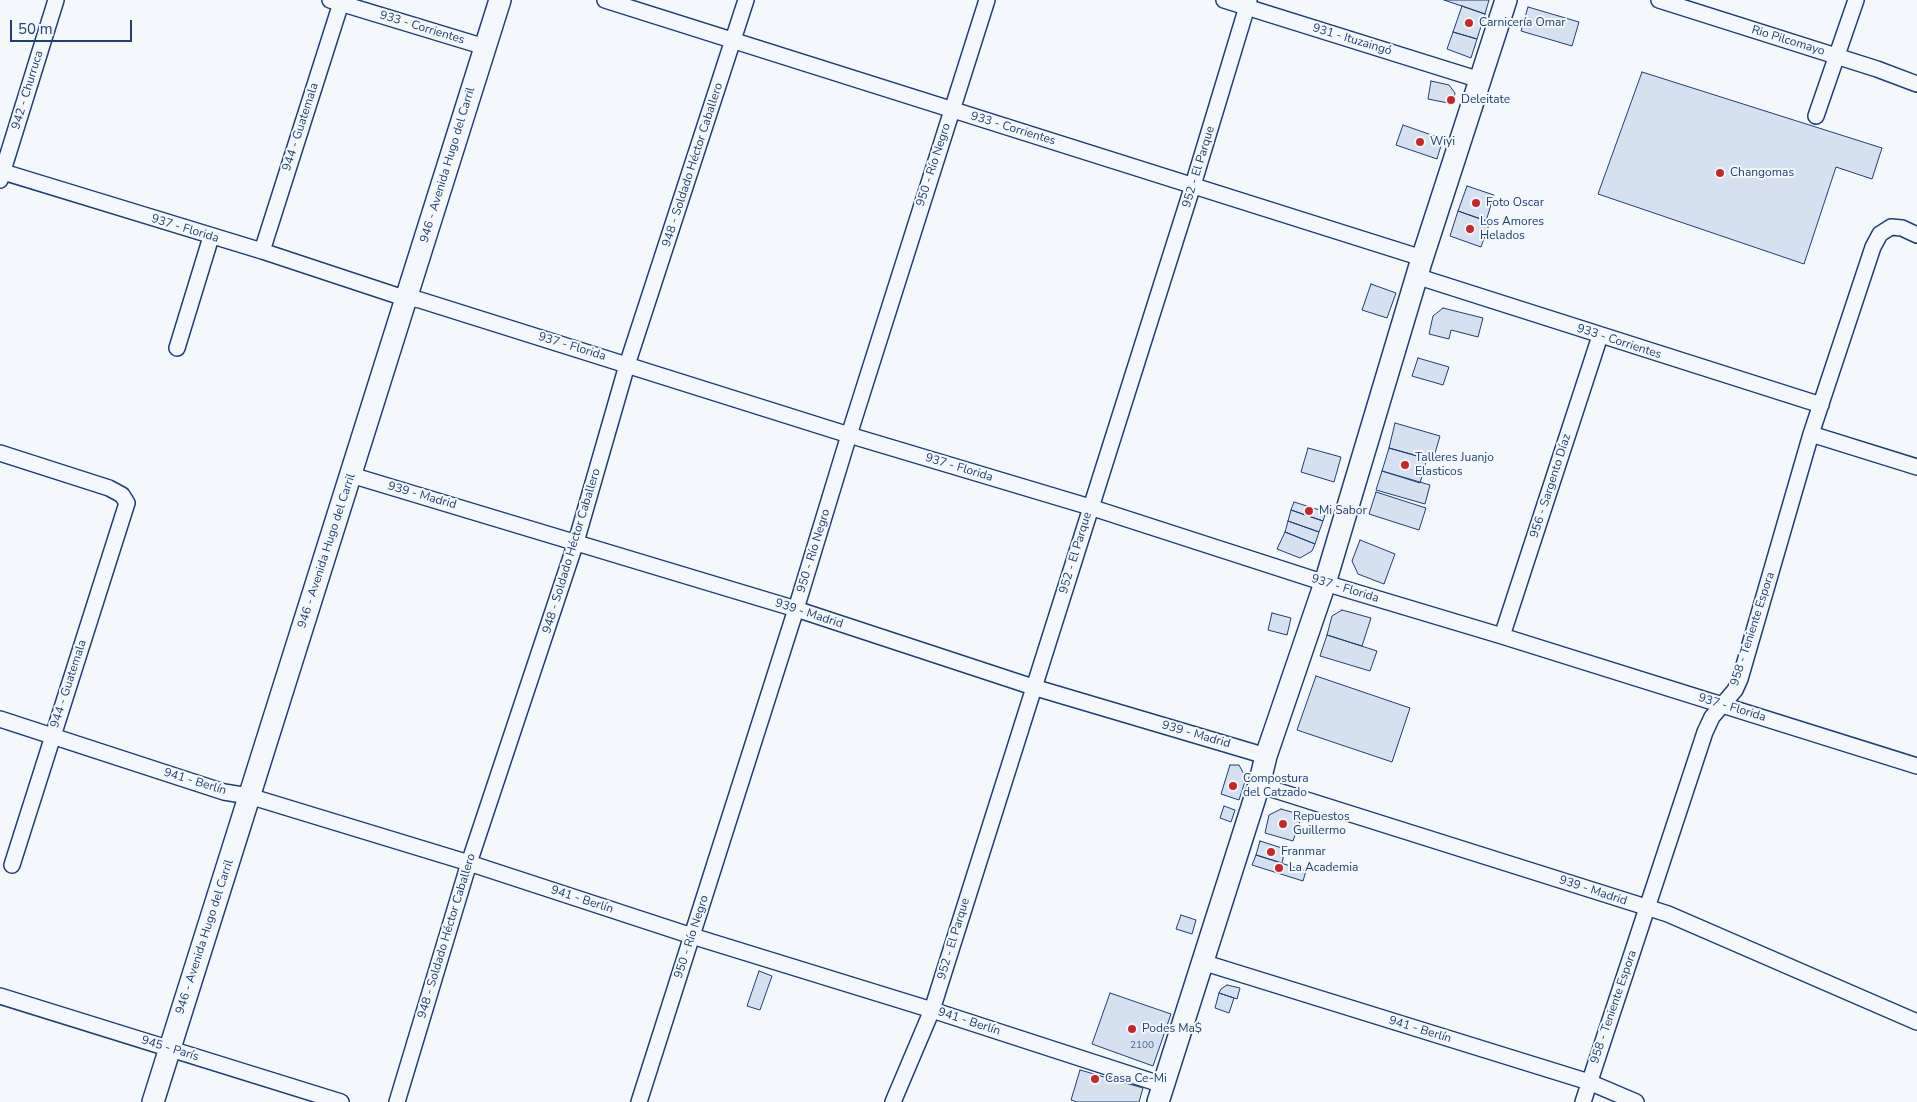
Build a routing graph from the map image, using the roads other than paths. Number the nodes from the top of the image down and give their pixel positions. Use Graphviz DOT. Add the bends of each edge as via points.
graph roads {
  1 [pos="56,0"];
  2 [pos="500,0"];
  3 [pos="605,0"];
  4 [pos="746,0"];
  5 [pos="987,0"];
  6 [pos="1224,0"];
  7 [pos="1506,0"];
  8 [pos="1659,0"];
  9 [pos="1856,0"];
  10 [pos="335,2"];
  11 [pos="1248,4"];
  12 [pos="733,41"];
  13 [pos="485,47"];
  14 [pos="1837,56"];
  15 [pos="1480,80"];
  16 [pos="1917,84"];
  17 [pos="952,110"];
  18 [pos="1816,116"];
  19 [pos="1,175"];
  20 [pos="1193,186"];
  21 [pos="1917,235"];
  22 [pos="210,237"];
  23 [pos="262,251"];
  24 [pos="1419,267"];
  25 [pos="407,298"];
  26 [pos="1600,336"];
  27 [pos="176,348"];
  28 [pos="627,365"];
  29 [pos="1821,406"];
  30 [pos="849,434"];
  31 [pos="1811,434"];
  32 [pos="0,453"];
  33 [pos="1917,467"];
  34 [pos="351,475"];
  35 [pos="1090,508"];
  36 [pos="576,542"];
  37 [pos="1325,583"];
  38 [pos="796,609"];
  39 [pos="1502,636"];
  40 [pos="1033,687"];
  41 [pos="1722,704"];
  42 [pos="0,719"];
  43 [pos="52,736"];
  44 [pos="1266,756"];
  45 [pos="1917,766"];
  46 [pos="1258,785"];
  47 [pos="250,796"];
  48 [pos="469,863"];
  49 [pos="12,865"];
  50 [pos="1648,908"];
  51 [pos="692,936"];
  52 [pos="1202,962"];
  53 [pos="0,996"];
  54 [pos="932,1010"];
  55 [pos="1917,1022"];
  56 [pos="169,1048"];
  57 [pos="1588,1082"];
  58 [pos="1161,1093"];
  59 [pos="153,1102"];
  60 [pos="341,1102"];
  61 [pos="398,1102"];
  62 [pos="639,1102"];
  63 [pos="893,1102"];
  64 [pos="1583,1102"];
  65 [pos="1636,1102"];
  1 -- 19 [label="street, 942 - Churruca"];
  2 -- 13 [label="main road, 946 - Avenida Hugo del Carril"];
  3 -- 12 [label="street, 933 - Corrientes"];
  4 -- 12 [label="street, 948 - Soldado Héctor Caballero"];
  5 -- 17 [label="street, 950 - Río Negro"];
  6 -- 11 [label="street, 931 - Ituzaingó"];
  7 -- 15 [label="main road"];
  8 -- 14 [label="street, Rio Pilcomayo"];
  9 -- 14 [label="street"];
  10 -- 13 [label="street, 933 - Corrientes"];
  10 -- 23 [label="street, 944 - Guatemala"];
  11 -- 15 [label="street, 931 - Ituzaingó"];
  11 -- 20 [label="street, 952 - El Parque"];
  12 -- 17 [label="street, 933 - Corrientes"];
  12 -- 28 [label="street, 948 - Soldado Héctor Caballero"];
  13 -- 25 [label="main road, 946 - Avenida Hugo del Carril"];
  14 -- 16 [label="street, Rio Pilcomayo"];
  14 -- 18 [label="street"];
  15 -- 24 [label="main road"];
  17 -- 20 [label="street, 933 - Corrientes"];
  17 -- 30 [label="street, 950 - Río Negro"];
  19 -- 22 [label="street, 937 - Florida"];
  20 -- 24 [label="street, 933 - Corrientes"];
  20 -- 35 [label="street, 952 - El Parque"];
  21 -- 29 [label="street, 958 - Teniente Espora" via="1891,227 1880,234"];
  22 -- 23 [label="street, 937 - Florida"];
  22 -- 27 [label="street"];
  23 -- 25 [label="street, 937 - Florida"];
  24 -- 26 [label="street, 933 - Corrientes"];
  24 -- 37 [label="main road"];
  25 -- 28 [label="street, 937 - Florida"];
  25 -- 34 [label="main road, 946 - Avenida Hugo del Carril"];
  26 -- 29 [label="street, 933 - Corrientes"];
  26 -- 39 [label="street, 956 - Sargento Díaz"];
  28 -- 30 [label="street, 937 - Florida"];
  28 -- 36 [label="street, 948 - Soldado Héctor Caballero"];
  29 -- 31 [label="street, 958 - Teniente Espora"];
  30 -- 35 [label="street, 937 - Florida"];
  30 -- 38 [label="street, 950 - Río Negro"];
  31 -- 33 [label="street"];
  31 -- 41 [label="street, 958 - Teniente Espora" via="1740,679"];
  32 -- 43 [label="street, 944 - Guatemala" via="109,488 122,495 128,503"];
  34 -- 36 [label="street, 939 - Madrid"];
  34 -- 47 [label="main road, 946 - Avenida Hugo del Carril"];
  35 -- 37 [label="street, 937 - Florida"];
  35 -- 40 [label="street, 952 - El Parque"];
  36 -- 38 [label="street, 939 - Madrid"];
  36 -- 48 [label="street, 948 - Soldado Héctor Caballero"];
  37 -- 39 [label="street, 937 - Florida"];
  37 -- 44 [label="main road"];
  38 -- 40 [label="street, 939 - Madrid"];
  38 -- 51 [label="street, 950 - Río Negro"];
  39 -- 41 [label="street, 937 - Florida"];
  40 -- 44 [label="street, 939 - Madrid"];
  40 -- 54 [label="street, 952 - El Parque"];
  41 -- 45 [label="street, 937 - Florida"];
  41 -- 50 [label="street, 958 - Teniente Espora" via="1705,732"];
  42 -- 43 [label="street, 941 - Berlín"];
  43 -- 47 [label="street, 941 - Berlín" via="224,792"];
  43 -- 49 [label="street, 944 - Guatemala"];
  44 -- 46 [label="main road"];
  46 -- 50 [label="street, 939 - Madrid"];
  46 -- 52 [label="main road"];
  47 -- 48 [label="street, 941 - Berlín"];
  47 -- 56 [label="main road, 946 - Avenida Hugo del Carril"];
  48 -- 51 [label="street, 941 - Berlín"];
  48 -- 61 [label="street, 948 - Soldado Héctor Caballero"];
  50 -- 55 [label="street, 939 - Madrid"];
  50 -- 57 [label="street, 958 - Teniente Espora"];
  51 -- 54 [label="street, 941 - Berlín"];
  51 -- 62 [label="street, 950 - Río Negro"];
  52 -- 57 [label="street, 941 - Berlín"];
  52 -- 58 [label="main road"];
  53 -- 56 [label="street, 945 - París"];
  54 -- 58 [label="street, 941 - Berlín"];
  54 -- 63 [label="street, 952 - El Parque"];
  56 -- 59 [label="main road, 946 - Avenida Hugo del Carril"];
  56 -- 60 [label="street, 945 - París"];
  57 -- 64 [label="street, 958 - Teniente Espora"];
  57 -- 65 [label="street, 941 - Berlín"];
}
